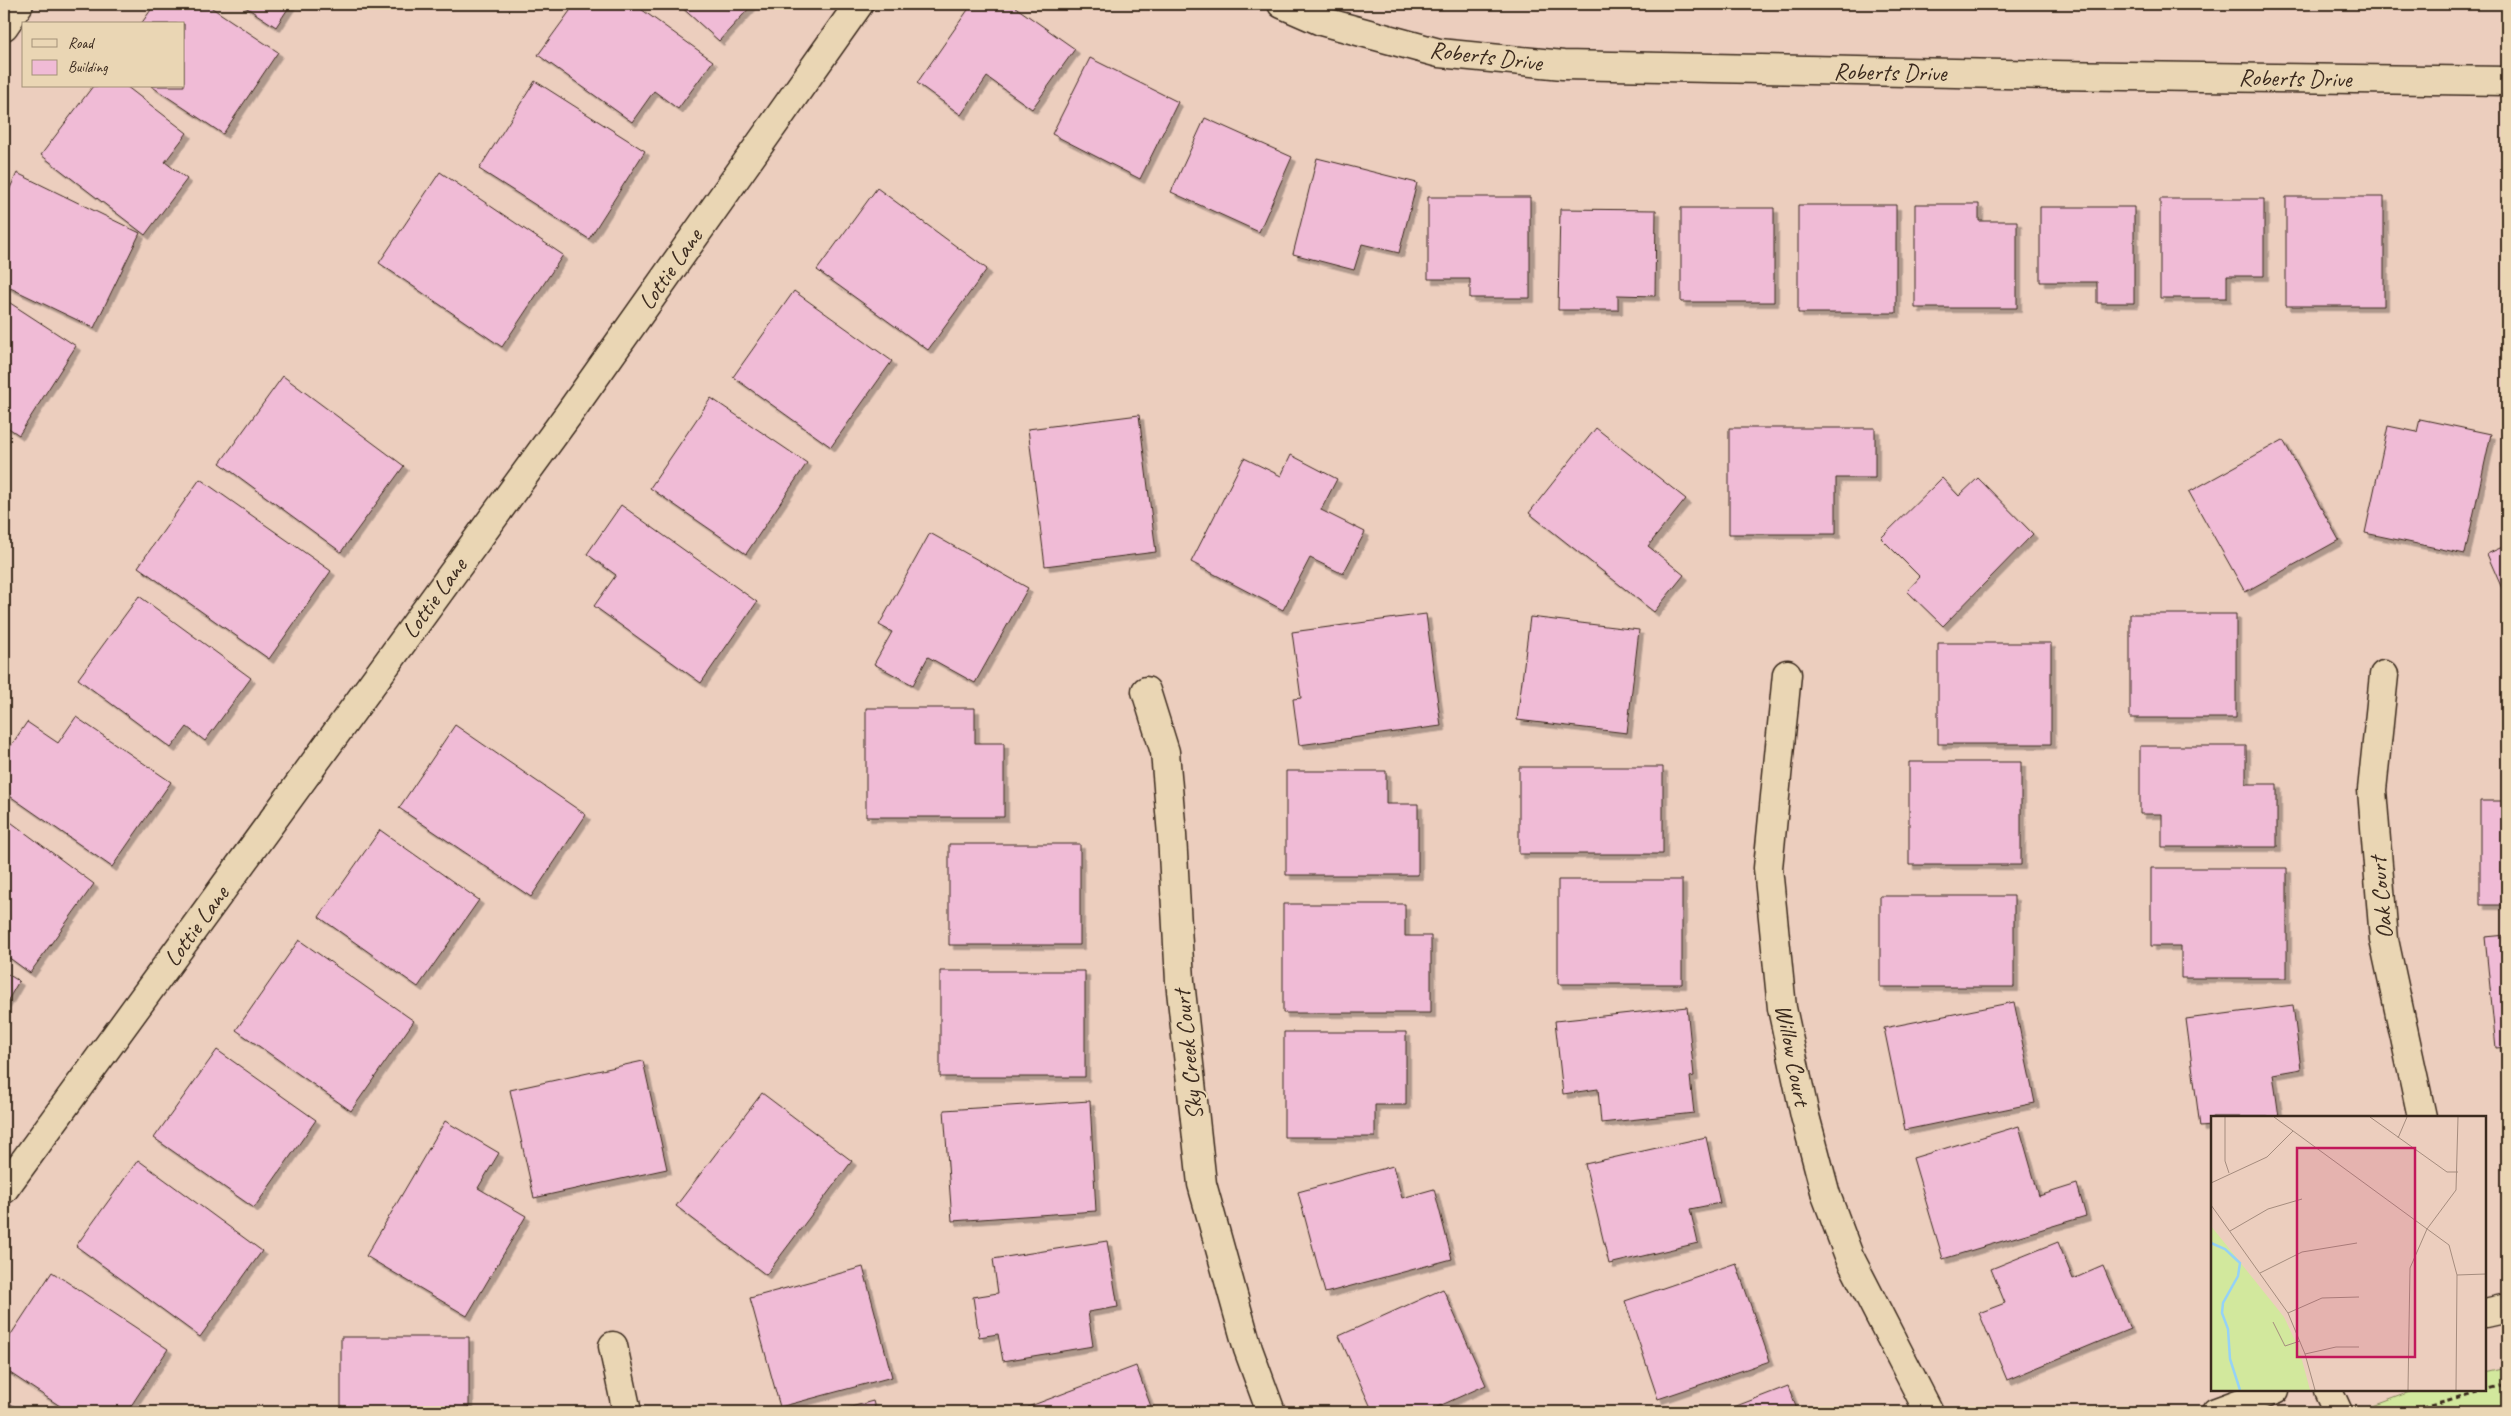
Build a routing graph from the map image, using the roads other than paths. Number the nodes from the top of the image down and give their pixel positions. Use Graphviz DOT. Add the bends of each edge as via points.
graph roads {
  1 [pos="19,4"];
  2 [pos="859,4"];
  3 [pos="1282,4"];
  4 [pos="4,26"];
  5 [pos="2507,81"];
  6 [pos="1787,674"];
  7 [pos="2384,675"];
  8 [pos="1146,691"];
  9 [pos="2422,1116"];
  10 [pos="4,1189"];
  11 [pos="2507,1308"];
  12 [pos="2486,1313"];
  13 [pos="613,1346"];
  14 [pos="2272,1391"];
  15 [pos="2328,1391"];
  16 [pos="627,1412"];
  17 [pos="1271,1412"];
  18 [pos="1929,1412"];
  19 [pos="2216,1412"];
  20 [pos="2338,1412"];
  1 -- 4 [label="street"];
  2 -- 10 [label="street, Lottie Lane" via="568,415"];
  3 -- 5 [label="street, Roberts Drive" via="1321,21 1439,53 1563,65"];
  6 -- 18 [label="street, Willow Court" via="1768,868 1782,1008 1826,1195 1849,1256"];
  7 -- 9 [label="street, Oak Court" via="2372,790 2384,940"];
  8 -- 17 [label="street, Sky Creek Court" via="1165,752 1180,981 1202,1184 1248,1350"];
  11 -- 12 [label="street"];
  13 -- 16 [label="street"];
  14 -- 19 [label="street"];
  15 -- 20 [label="street"];
}
